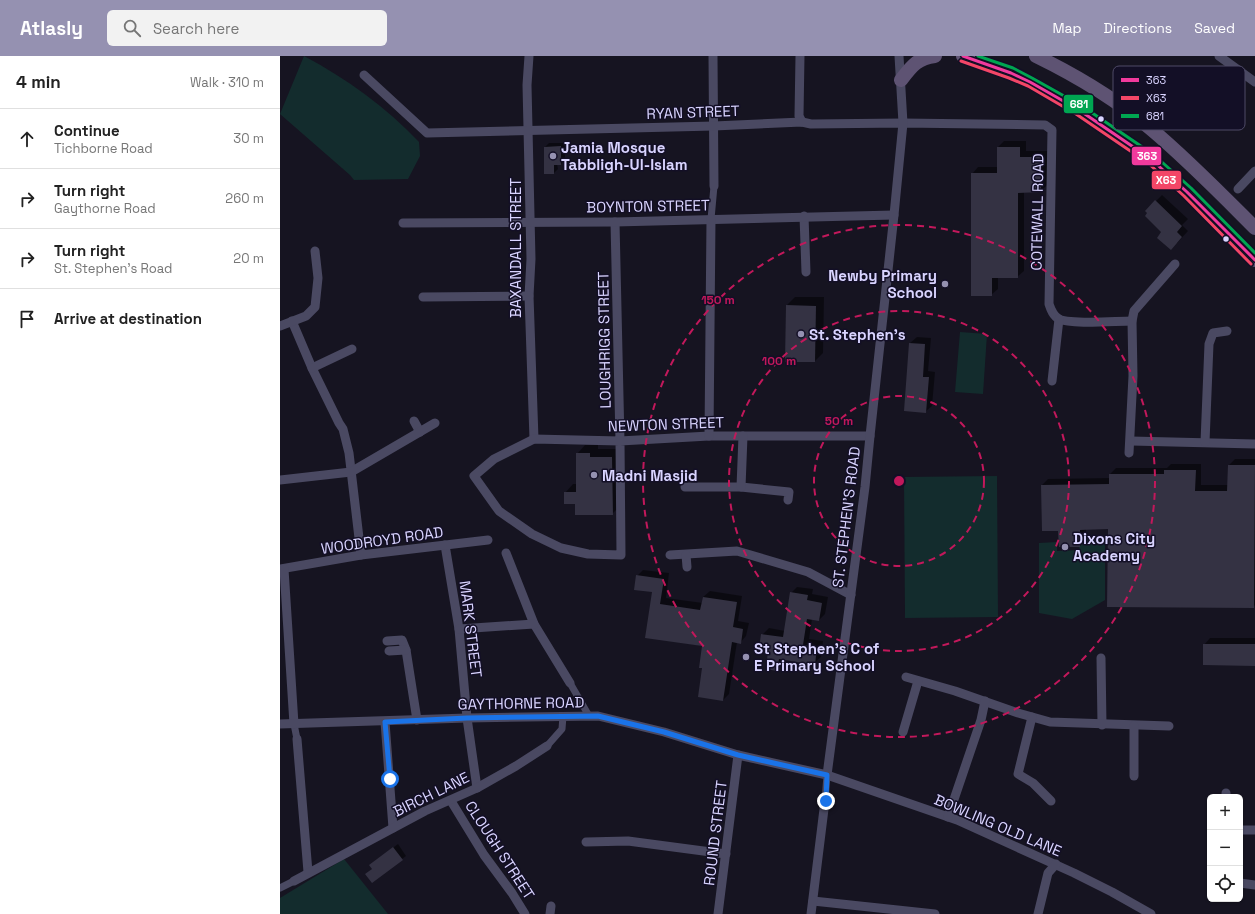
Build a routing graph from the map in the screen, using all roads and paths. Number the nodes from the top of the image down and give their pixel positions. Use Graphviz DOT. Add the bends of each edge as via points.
graph roads {
  1 [pos="529,56"];
  2 [pos="713,56"];
  3 [pos="800,56"];
  4 [pos="899,56"];
  5 [pos="935,56"];
  6 [pos="963,56"];
  7 [pos="1036,56"];
  8 [pos="1219,56"];
  9 [pos="978,59"];
  10 [pos="1233,66"];
  11 [pos="364,75"];
  12 [pos="1245,75"];
  13 [pos="901,80"];
  14 [pos="1255,82"];
  15 [pos="1113,100"];
  16 [pos="802,122"];
  17 [pos="903,123"];
  18 [pos="1045,125"];
  19 [pos="714,126"];
  20 [pos="1152,130"];
  21 [pos="529,131"];
  22 [pos="1255,171"];
  23 [pos="714,186"];
  24 [pos="1238,188"];
  25 [pos="894,215"];
  26 [pos="804,216"];
  27 [pos="711,219"];
  28 [pos="530,222"];
  29 [pos="615,222"];
  30 [pos="403,223"];
  31 [pos="1255,228"];
  32 [pos="315,251"];
  33 [pos="1255,260"];
  34 [pos="1175,264"];
  35 [pos="806,272"];
  36 [pos="529,296"];
  37 [pos="423,297"];
  38 [pos="1059,319"];
  39 [pos="292,321"];
  40 [pos="1132,322"];
  41 [pos="280,326"];
  42 [pos="1227,331"];
  43 [pos="352,349"];
  44 [pos="312,368"];
  45 [pos="1052,381"];
  46 [pos="414,421"];
  47 [pos="435,423"];
  48 [pos="420,432"];
  49 [pos="709,436"];
  50 [pos="743,436"];
  51 [pos="870,436"];
  52 [pos="534,440"];
  53 [pos="620,441"];
  54 [pos="1131,441"];
  55 [pos="1205,442"];
  56 [pos="1255,444"];
  57 [pos="1130,453"];
  58 [pos="351,472"];
  59 [pos="280,480"];
  60 [pos="685,487"];
  61 [pos="741,487"];
  62 [pos="788,500"];
  63 [pos="488,540"];
  64 [pos="445,545"];
  65 [pos="506,552"];
  66 [pos="621,554"];
  67 [pos="360,555"];
  68 [pos="686,555"];
  69 [pos="670,556"];
  70 [pos="687,567"];
  71 [pos="282,569"];
  72 [pos="851,595"];
  73 [pos="534,624"];
  74 [pos="459,630"];
  75 [pos="387,641"];
  76 [pos="406,650"];
  77 [pos="389,651"];
  78 [pos="1101,658"];
  79 [pos="906,677"];
  80 [pos="918,680"];
  81 [pos="570,683"];
  82 [pos="986,702"];
  83 [pos="563,716"];
  84 [pos="589,716"];
  85 [pos="1032,717"];
  86 [pos="467,718"];
  87 [pos="417,720"];
  88 [pos="385,722"];
  89 [pos="280,724"];
  90 [pos="294,724"];
  91 [pos="1102,725"];
  92 [pos="1134,726"];
  93 [pos="1168,726"];
  94 [pos="902,732"];
  95 [pos="298,739"];
  96 [pos="547,746"];
  97 [pos="738,755"];
  98 [pos="827,775"];
  99 [pos="1134,776"];
  100 [pos="477,788"];
  101 [pos="451,801"];
  102 [pos="826,801"];
  103 [pos="1051,801"];
  104 [pos="948,817"];
  105 [pos="393,828"];
  106 [pos="1243,830"];
  107 [pos="1255,830"];
  108 [pos="586,842"];
  109 [pos="726,854"];
  110 [pos="1056,864"];
  111 [pos="308,872"];
  112 [pos="294,881"];
  113 [pos="1243,883"];
  114 [pos="1255,885"];
  115 [pos="280,888"];
  116 [pos="813,901"];
  117 [pos="525,914"];
  118 [pos="718,914"];
  119 [pos="811,914"];
  120 [pos="935,914"];
  121 [pos="1038,914"];
  122 [pos="1151,914"];
  1 -- 21 [label="street, BAXANDALL STREET"];
  2 -- 19 [label="street"];
  3 -- 16 [label="street" via="799,116"];
  4 -- 13 [label="street, ST. STEPHEN'S ROAD"];
  5 -- 13 [label="main road" via="912,65"];
  6 -- 9 [label="main road"];
  7 -- 15 [label="main road"];
  8 -- 10 [label="street"];
  9 -- 33 [label="main road" via="1057,97 1151,159"];
  11 -- 21 [label="street, RYAN STREET" via="427,133"];
  12 -- 14 [label="street"];
  13 -- 17 [label="street, ST. STEPHEN'S ROAD"];
  16 -- 17 [label="street, RYAN STREET"];
  16 -- 19 [label="street, RYAN STREET"];
  17 -- 18 [label="street, RYAN STREET"];
  17 -- 25 [label="street, ST. STEPHEN'S ROAD"];
  18 -- 38 [label="street, COTEWALL ROAD" via="1052,130 1049,304 1053,314"];
  19 -- 21 [label="street, RYAN STREET"];
  19 -- 23 [label="street"];
  20 -- 31 [label="main road" via="1196,168"];
  21 -- 28 [label="street, BAXANDALL STREET"];
  22 -- 24 [label="street"];
  23 -- 27 [label="street"];
  25 -- 26 [label="street, BOYNTON STREET"];
  25 -- 51 [label="street, ST. STEPHEN'S ROAD"];
  26 -- 27 [label="street, BOYNTON STREET"];
  26 -- 35 [label="street"];
  27 -- 29 [label="street, BOYNTON STREET"];
  27 -- 49 [label="street"];
  28 -- 29 [label="street, BOYNTON STREET"];
  28 -- 30 [label="street, BOYNTON STREET"];
  28 -- 36 [label="street, BAXANDALL STREET"];
  29 -- 53 [label="street, LOUGHRIGG STREET"];
  32 -- 39 [label="street" via="318,278 316,307 306,316"];
  34 -- 40 [label="street" via="1134,312"];
  36 -- 37 [label="street"];
  36 -- 52 [label="street, BAXANDALL STREET"];
  38 -- 40 [label="street" via="1073,322"];
  38 -- 45 [label="street"];
  39 -- 41 [label="street"];
  39 -- 44 [label="street"];
  40 -- 54 [label="street"];
  42 -- 55 [label="street" via="1213,333 1209,344"];
  43 -- 44 [label="street"];
  44 -- 58 [label="street" via="343,428"];
  46 -- 48 [label="street"];
  47 -- 48 [label="street"];
  48 -- 58 [label="street"];
  49 -- 50 [label="street, NEWTON STREET"];
  49 -- 53 [label="street, NEWTON STREET"];
  50 -- 51 [label="street, NEWTON STREET"];
  50 -- 61 [label="street"];
  51 -- 72 [label="street, ST. STEPHEN'S ROAD"];
  52 -- 53 [label="street, NEWTON STREET"];
  52 -- 66 [label="street, NEWTON STREET" via="494,459 474,476 499,512 532,534 561,548 588,554"];
  53 -- 66 [label="street, LOUGHRIGG STREET"];
  54 -- 55 [label="street"];
  54 -- 57 [label="street"];
  55 -- 56 [label="street"];
  58 -- 59 [label="street"];
  58 -- 67 [label="street"];
  60 -- 61 [label="street"];
  61 -- 62 [label="street" via="789,492"];
  63 -- 64 [label="street, WOODROYD ROAD"];
  64 -- 67 [label="street, WOODROYD ROAD"];
  64 -- 74 [label="street, MARK STREET"];
  65 -- 73 [label="street"];
  67 -- 71 [label="street, WOODROYD ROAD"];
  68 -- 69 [label="street"];
  68 -- 70 [label="street"];
  68 -- 72 [label="street" via="737,551 808,572"];
  71 -- 90 [label="street"];
  72 -- 98 [label="street, ST. STEPHEN'S ROAD"];
  73 -- 74 [label="street"];
  73 -- 81 [label="street"];
  74 -- 86 [label="street, MARK STREET"];
  75 -- 76 [label="street" via="402,640"];
  76 -- 77 [label="street"];
  76 -- 87 [label="street"];
  78 -- 91 [label="street"];
  79 -- 80 [label="street"];
  80 -- 82 [label="street"];
  80 -- 94 [label="street"];
  81 -- 84 [label="street"];
  82 -- 85 [label="street"];
  82 -- 104 [label="street"];
  83 -- 84 [label="street, GAYTHORNE ROAD"];
  83 -- 86 [label="street, GAYTHORNE ROAD"];
  83 -- 96 [label="street, BIRCH LANE" via="562,729"];
  84 -- 97 [label="street, GAYTHORNE ROAD" via="664,732"];
  85 -- 91 [label="street" via="1050,722"];
  85 -- 103 [label="street" via="1018,774 1033,783"];
  86 -- 87 [label="street, GAYTHORNE ROAD"];
  86 -- 100 [label="street, MARK STREET"];
  87 -- 88 [label="street, GAYTHORNE ROAD"];
  88 -- 90 [label="street, GAYTHORNE ROAD"];
  88 -- 105 [label="street"];
  89 -- 90 [label="street, GAYTHORNE ROAD"];
  90 -- 95 [label="street"];
  91 -- 92 [label="street"];
  92 -- 93 [label="street"];
  92 -- 99 [label="street"];
  95 -- 111 [label="street"];
  96 -- 100 [label="street, BIRCH LANE"];
  97 -- 98 [label="street, GAYTHORNE ROAD"];
  97 -- 109 [label="street, ROUND STREET"];
  98 -- 102 [label="street, ST. STEPHEN'S ROAD"];
  98 -- 104 [label="street, BOWLING OLD LANE"];
  100 -- 101 [label="street, BIRCH LANE"];
  101 -- 105 [label="street, BIRCH LANE"];
  101 -- 117 [label="street, CLOUGH STREET" via="484,856"];
  102 -- 116 [label="street, ST. STEPHEN'S ROAD"];
  104 -- 110 [label="street, BOWLING OLD LANE"];
  105 -- 111 [label="street, BIRCH LANE"];
  106 -- 107 [label="street"];
  108 -- 109 [label="street" via="628,841"];
  109 -- 118 [label="street, ROUND STREET"];
  110 -- 121 [label="street" via="1048,873"];
  110 -- 122 [label="street, BOWLING OLD LANE"];
  111 -- 112 [label="street, BIRCH LANE"];
  112 -- 115 [label="street"];
  113 -- 114 [label="street"];
  116 -- 119 [label="street, ST. STEPHEN'S ROAD"];
  116 -- 120 [label="street"];
}
